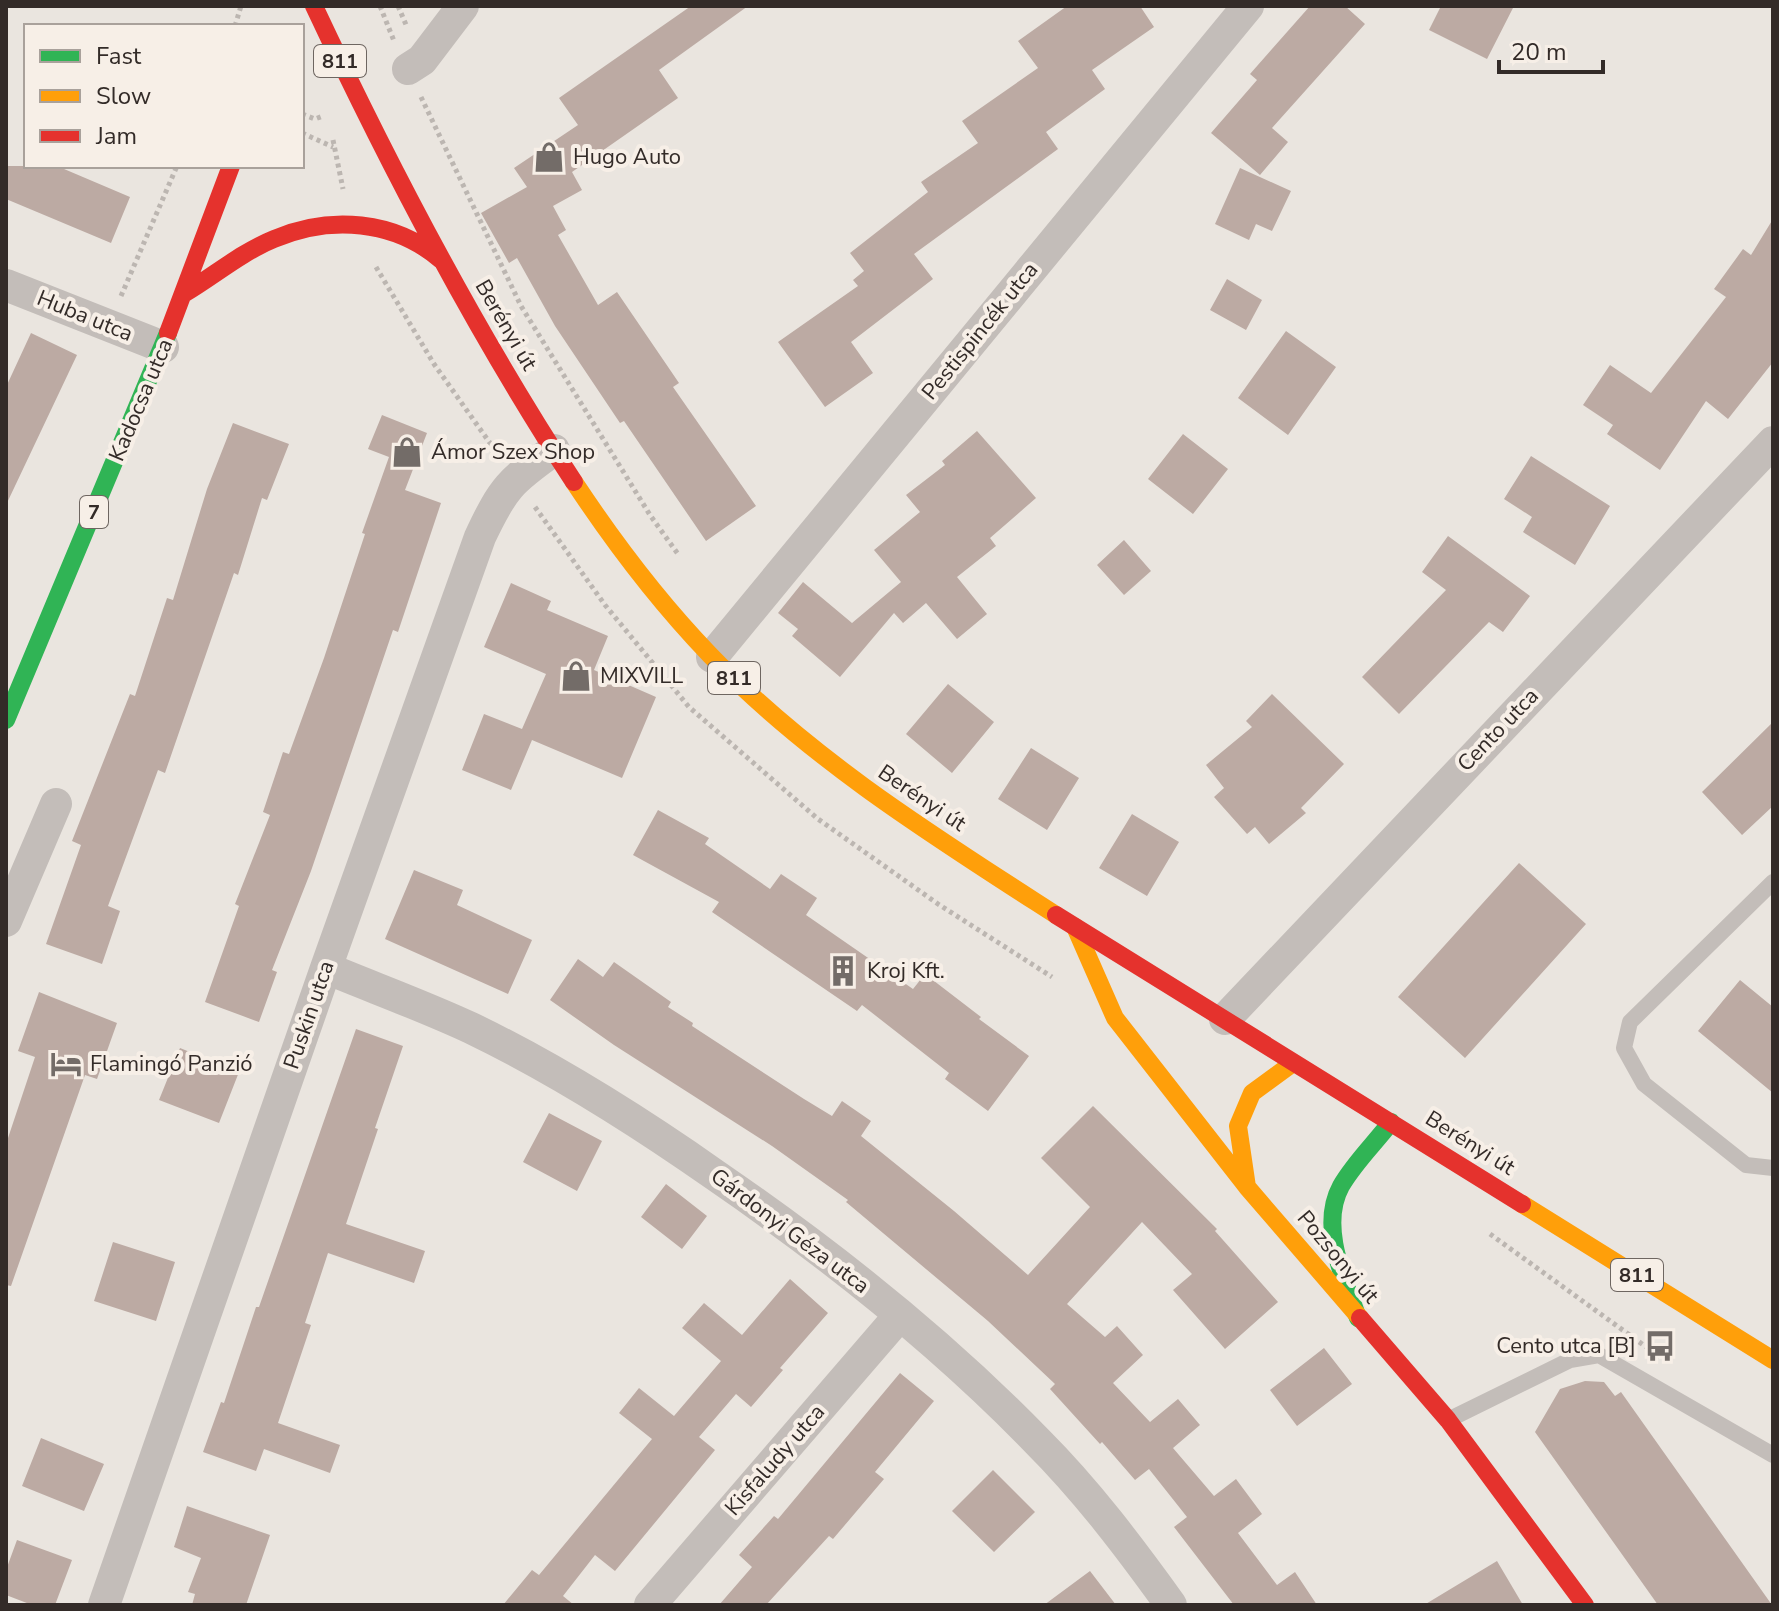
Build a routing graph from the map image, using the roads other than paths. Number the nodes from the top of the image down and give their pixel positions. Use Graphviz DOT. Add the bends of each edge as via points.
graph roads {
  1 [pos="314,6"];
  2 [pos="463,6"];
  3 [pos="1248,6"];
  4 [pos="408,69"];
  5 [pos="230,168"];
  6 [pos="441,260"];
  7 [pos="6,285"];
  8 [pos="185,293"];
  9 [pos="163,347"];
  10 [pos="1773,442"];
  11 [pos="554,450"];
  12 [pos="712,657"];
  13 [pos="6,720"];
  14 [pos="56,804"];
  15 [pos="1773,882"];
  16 [pos="6,921"];
  17 [pos="1075,927"];
  18 [pos="326,968"];
  19 [pos="1225,1019"];
  20 [pos="1293,1063"];
  21 [pos="1391,1122"];
  22 [pos="1773,1168"];
  23 [pos="1247,1187"];
  24 [pos="900,1315"];
  25 [pos="1358,1318"];
  26 [pos="1773,1360"];
  27 [pos="1448,1420"];
  28 [pos="1773,1455"];
  29 [pos="104,1605"];
  30 [pos="650,1605"];
  31 [pos="1171,1605"];
  32 [pos="1585,1605"];
  1 -- 6 [label="main road, Berényi út / 811"];
  2 -- 4 [label="street" via="422,60"];
  3 -- 12 [label="street, Pestispincék utca"];
  5 -- 8 [label="main road, Kadocsa utca / 7"];
  6 -- 8 [label="main road" via="420,242 392,232 333,225 274,239"];
  6 -- 11 [label="main road, Berényi út / 811"];
  7 -- 9 [label="street, Huba utca"];
  8 -- 9 [label="main road, Kadocsa utca / 7"];
  9 -- 13 [label="main road, Kadocsa utca / 7"];
  10 -- 19 [label="street, Cento utca"];
  11 -- 12 [label="main road, Berényi út / 811" via="615,541"];
  11 -- 18 [label="street, Puskin utca" via="514,478 480,537"];
  12 -- 17 [label="main road, Berényi út / 811" via="830,763"];
  14 -- 16 [label="street"];
  15 -- 22 [label="lane" via="1630,1022 1624,1048 1644,1084 1746,1165"];
  17 -- 19 [label="main road, Berényi út / 811"];
  17 -- 23 [label="main road, Pozsonyi út" via="1115,1018"];
  18 -- 24 [label="street, Gárdonyi Géza utca" via="471,1028 618,1111 760,1206"];
  18 -- 29 [label="street, Puskin utca"];
  19 -- 20 [label="main road, Berényi út / 811"];
  20 -- 21 [label="main road, Berényi út / 811"];
  20 -- 23 [label="main road" via="1252,1093 1238,1126"];
  21 -- 25 [label="main road" via="1339,1189 1331,1227"];
  21 -- 26 [label="main road, Berényi út / 811"];
  23 -- 25 [label="main road, Pozsonyi út"];
  24 -- 30 [label="street, Kisfaludy utca"];
  24 -- 31 [label="street, Gárdonyi Géza utca" via="1039,1442 1104,1514"];
  25 -- 27 [label="main road, Pozsonyi út"];
  27 -- 28 [label="lane" via="1570,1360 1599,1355"];
  27 -- 32 [label="main road, Pozsonyi út"];
}
